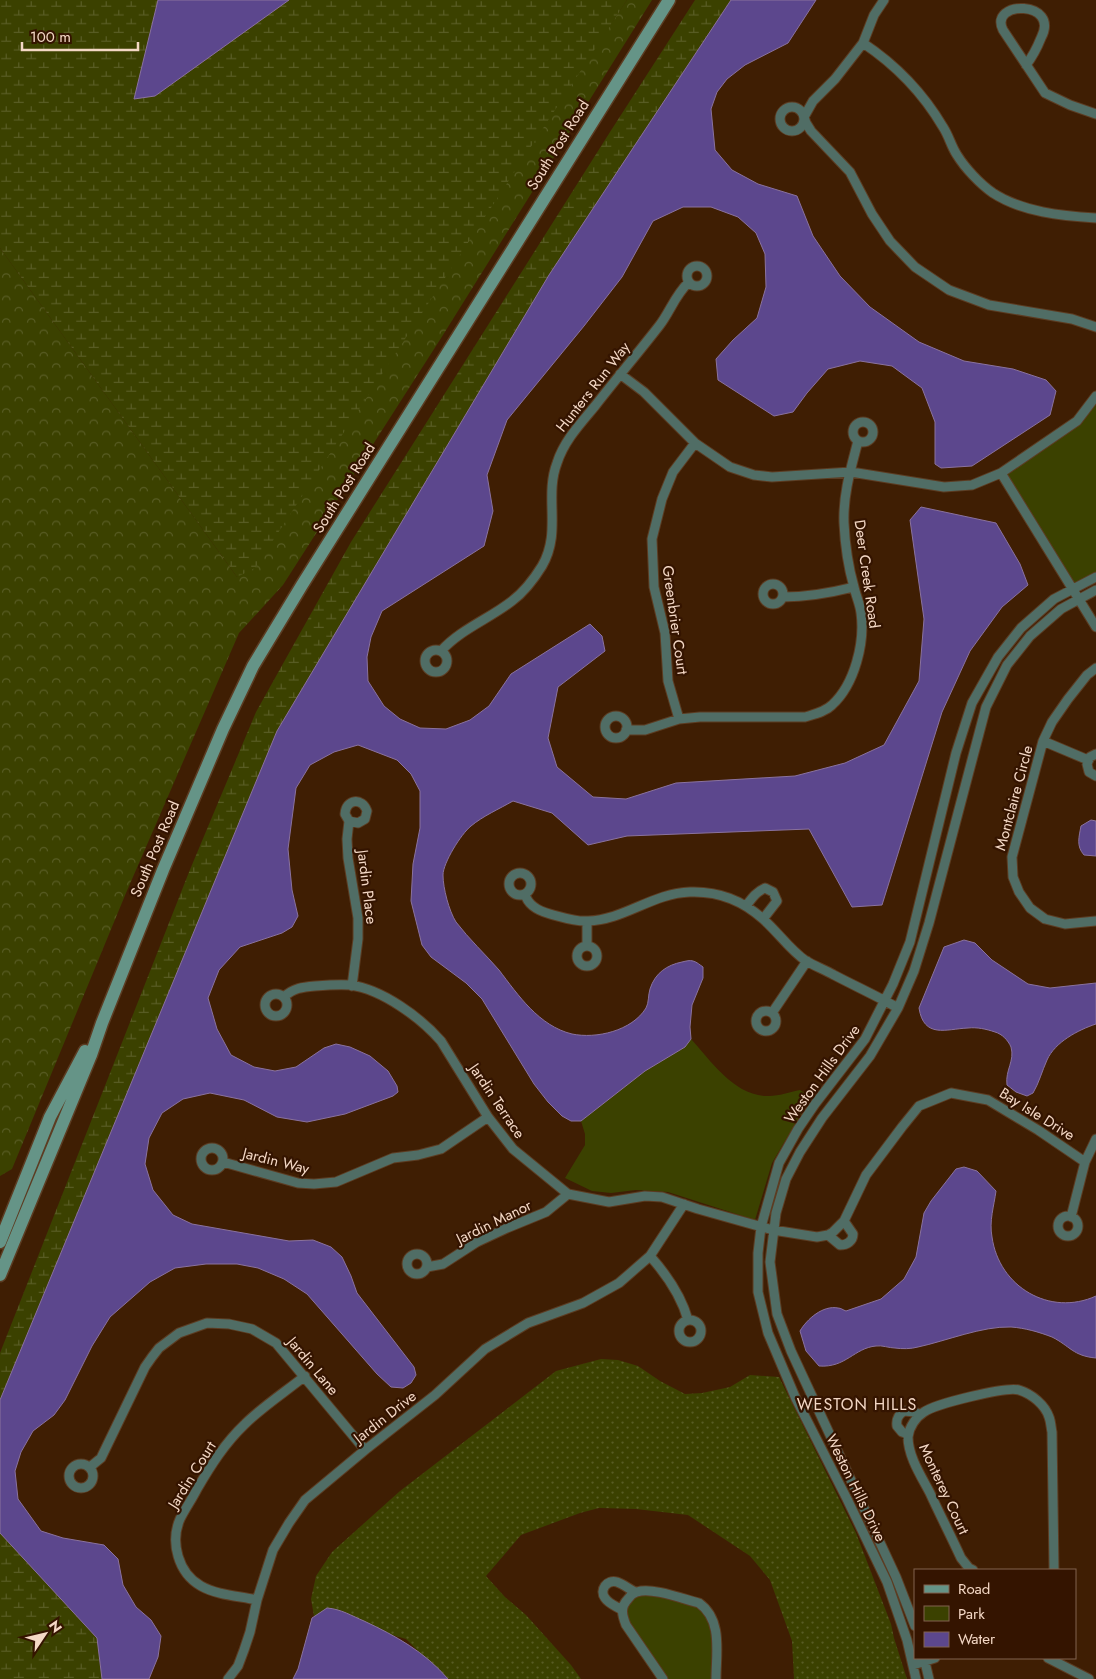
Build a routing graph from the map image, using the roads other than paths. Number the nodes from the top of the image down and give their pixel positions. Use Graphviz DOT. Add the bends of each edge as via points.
graph roads {
  1 [pos="669,0"];
  2 [pos="884,0"];
  3 [pos="862,43"];
  4 [pos="1026,65"];
  5 [pos="1096,114"];
  6 [pos="1096,218"];
  7 [pos="689,282"];
  8 [pos="1096,326"];
  9 [pos="620,374"];
  10 [pos="1096,396"];
  11 [pos="858,440"];
  12 [pos="695,444"];
  13 [pos="851,472"];
  14 [pos="1001,473"];
  15 [pos="1096,577"];
  16 [pos="854,587"];
  17 [pos="1074,589"];
  18 [pos="1096,590"];
  19 [pos="783,597"];
  20 [pos="1078,599"];
  21 [pos="1096,627"];
  22 [pos="441,651"];
  23 [pos="1096,668"];
  24 [pos="679,719"];
  25 [pos="626,730"];
  26 [pos="1044,741"];
  27 [pos="1096,754"];
  28 [pos="1088,760"];
  29 [pos="1096,776"];
  30 [pos="349,821"];
  31 [pos="525,894"];
  32 [pos="746,906"];
  33 [pos="763,919"];
  34 [pos="1096,921"];
  35 [pos="587,922"];
  36 [pos="587,945"];
  37 [pos="807,961"];
  38 [pos="352,986"];
  39 [pos="284,997"];
  40 [pos="885,1001"];
  41 [pos="898,1008"];
  42 [pos="772,1013"];
  43 [pos="488,1117"];
  44 [pos="1096,1139"];
  45 [pos="223,1162"];
  46 [pos="1085,1162"];
  47 [pos="568,1194"];
  48 [pos="684,1204"];
  49 [pos="1071,1217"];
  50 [pos="844,1221"];
  51 [pos="761,1227"];
  52 [pos="773,1230"];
  53 [pos="828,1235"];
  54 [pos="6,1237"];
  55 [pos="650,1256"];
  56 [pos="427,1267"];
  57 [pos="0,1275"];
  58 [pos="688,1320"];
  59 [pos="305,1376"];
  60 [pos="920,1415"];
  61 [pos="908,1434"];
  62 [pos="365,1450"];
  63 [pos="90,1467"];
  64 [pos="971,1569"];
  65 [pos="1054,1569"];
  66 [pos="634,1592"];
  67 [pos="257,1600"];
  68 [pos="622,1610"];
  69 [pos="914,1623"];
  70 [pos="924,1659"];
  71 [pos="1050,1659"];
  72 [pos="913,1665"];
  73 [pos="228,1679"];
  74 [pos="663,1679"];
  75 [pos="716,1679"];
  76 [pos="916,1679"];
  77 [pos="929,1679"];
  78 [pos="1089,1679"];
  1 -- 54 [label="street, South Post Road" via="253,666 163,870 91,1055"];
  2 -- 3 [label="street" via="874,14"];
  3 -- 6 [label="street" via="902,74 922,96 944,128 956,155 993,193 1020,206"];
  3 -- 8 [label="street" via="835,80 813,101 804,117 811,131 850,172 890,241 915,267 949,290 989,305"];
  4 -- 4 [label="street" via="1001,25 1002,14 1020,1 1038,5 1046,19 1036,51"];
  4 -- 5 [label="street" via="1045,93"];
  7 -- 9 [label="street, Hunters Run Way" via="661,324"];
  9 -- 12 [label="street" via="644,392"];
  9 -- 22 [label="street, Hunters Run Way" via="571,436 557,461 551,482 551,543 542,565 513,600 452,639"];
  10 -- 14 [label="street" via="1077,421"];
  11 -- 13 [label="street, Deer Creek Road"];
  12 -- 13 [label="street" via="730,467 754,475 772,477"];
  12 -- 24 [label="street, Greenbrier Court" via="673,472 662,498 652,539 654,587 665,633 668,681"];
  13 -- 14 [label="street" via="944,487 972,485"];
  13 -- 16 [label="street, Deer Creek Road" via="844,498 844,515 847,557"];
  14 -- 17 [label="street"];
  15 -- 17 [label="street, Weston Hills Drive"];
  16 -- 19 [label="street" via="825,594"];
  16 -- 24 [label="street, Deer Creek Road" via="861,612 859,656 843,694 832,706 805,717"];
  17 -- 20 [label="street"];
  17 -- 40 [label="street, Weston Hills Drive" via="1054,599 1021,628 998,657 972,703 956,753 910,942"];
  18 -- 20 [label="street, Weston Hills Drive"];
  20 -- 21 [label="street"];
  20 -- 41 [label="street, Weston Hills Drive" via="1030,636 1007,665 986,707 929,923"];
  23 -- 26 [label="street, Montclaire Circle" via="1068,699"];
  24 -- 25 [label="street, Deer Creek Road" via="645,730"];
  26 -- 28 [label="street"];
  26 -- 34 [label="street, Montclaire Circle" via="1012,857 1013,877 1030,908 1045,920 1065,924"];
  27 -- 28 [label="street"];
  28 -- 29 [label="street" via="1087,768"];
  30 -- 38 [label="street, Jardin Place" via="348,858 358,918 358,948"];
  31 -- 35 [label="street" via="527,901 541,912"];
  32 -- 33 [label="street"];
  32 -- 33 [label="street" via="761,890 765,888 773,892 777,901"];
  32 -- 35 [label="street" via="716,894 689,892 662,896 610,917"];
  33 -- 37 [label="street" via="784,943"];
  35 -- 36 [label="street"];
  37 -- 40 [label="street"];
  37 -- 42 [label="street"];
  38 -- 39 [label="street, Jardin Terrace" via="299,988"];
  38 -- 43 [label="street, Jardin Terrace" via="395,1002 432,1030"];
  40 -- 41 [label="street"];
  40 -- 51 [label="street, Weston Hills Drive" via="865,1040 815,1104 779,1163"];
  41 -- 52 [label="street, Weston Hills Drive" via="870,1056 800,1152 786,1179"];
  43 -- 45 [label="street, Jardin Way" via="441,1149 393,1158 336,1182 298,1183"];
  43 -- 47 [label="street, Jardin Terrace" via="512,1149"];
  44 -- 46 [label="street"];
  46 -- 49 [label="street"];
  46 -- 50 [label="street, Bay Isle Drive" via="988,1100 951,1093 919,1106 866,1175"];
  47 -- 48 [label="street, Jardin Terrace" via="609,1202 645,1196 662,1197"];
  47 -- 56 [label="street, Jardin Manor" via="546,1212 477,1242 443,1264"];
  48 -- 51 [label="street, Jardin Terrace"];
  48 -- 55 [label="street, Jardin Drive"];
  50 -- 53 [label="street, Bay Isle Drive"];
  50 -- 53 [label="street" via="854,1234 849,1243 840,1245"];
  51 -- 52 [label="street, Jardin Terrace"];
  51 -- 72 [label="street, Weston Hills Drive" via="758,1292 768,1333 796,1399 887,1582"];
  52 -- 53 [label="street" via="816,1237"];
  52 -- 69 [label="street, Weston Hills Drive" via="770,1262 777,1314"];
  54 -- 57 [label="street, South Post Road"];
  55 -- 58 [label="street" via="668,1275"];
  55 -- 62 [label="street, Jardin Drive" via="619,1283 583,1303 528,1324 485,1349 435,1395"];
  59 -- 62 [label="street, Jardin Lane"];
  59 -- 63 [label="street, Jardin Lane" via="276,1343 252,1329 207,1323 179,1333 159,1348 144,1367 100,1458"];
  59 -- 67 [label="street, Jardin Court" via="245,1423 218,1456 180,1520 177,1533 180,1562 200,1586"];
  60 -- 61 [label="street, Monterey Court"];
  60 -- 61 [label="street" via="910,1411 899,1414 897,1426"];
  60 -- 65 [label="street" via="939,1405 1006,1389 1018,1389 1042,1405 1052,1432"];
  61 -- 64 [label="street, Monterey Court" via="909,1447 919,1472 961,1558"];
  62 -- 67 [label="street, Jardin Drive" via="305,1500 273,1550"];
  66 -- 68 [label="street"];
  66 -- 68 [label="street" via="617,1582 604,1586 604,1597"];
  66 -- 75 [label="street" via="647,1590 704,1607 716,1631"];
  67 -- 73 [label="street, Jardin Drive" via="244,1650"];
  68 -- 74 [label="street" via="626,1625"];
  70 -- 72 [label="street"];
  70 -- 77 [label="street"];
  71 -- 78 [label="street"];
  72 -- 76 [label="street, Weston Hills Drive"];
}
